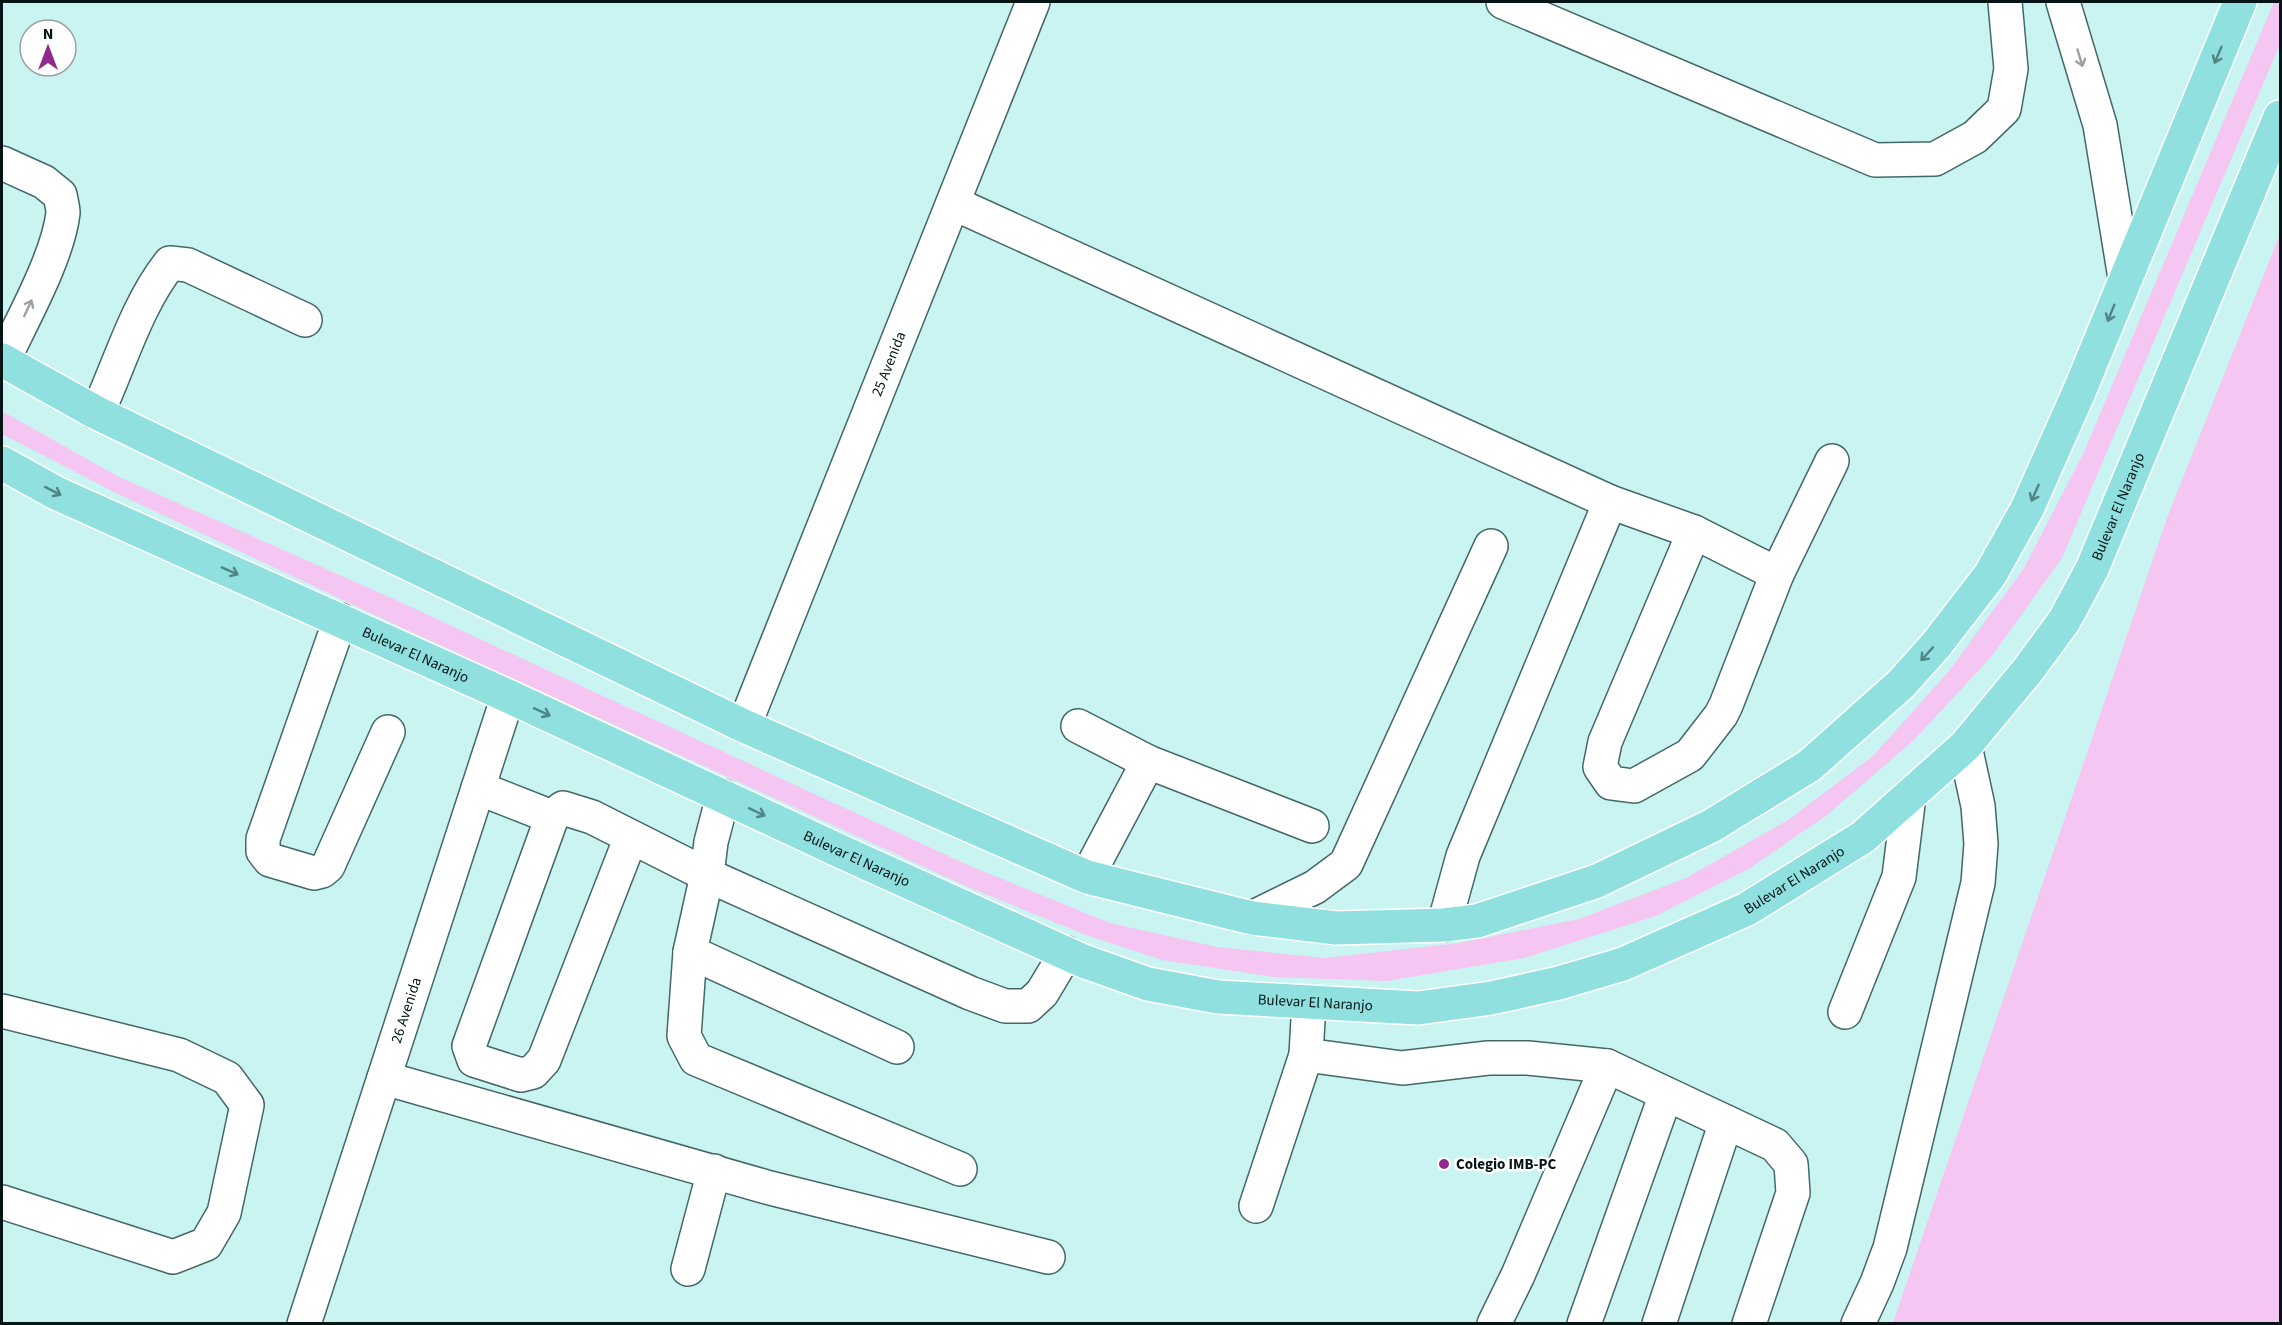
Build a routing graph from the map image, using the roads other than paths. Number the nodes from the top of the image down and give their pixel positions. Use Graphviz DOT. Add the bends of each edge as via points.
graph roads {
  1 [pos="1033,2"];
  2 [pos="1503,2"];
  3 [pos="2005,2"];
  4 [pos="2063,2"];
  5 [pos="2240,2"];
  6 [pos="2280,117"];
  7 [pos="2,163"];
  8 [pos="953,203"];
  9 [pos="2125,278"];
  10 [pos="305,320"];
  11 [pos="2,361"];
  12 [pos="95,412"];
  13 [pos="1833,461"];
  14 [pos="2,463"];
  15 [pos="1610,502"];
  16 [pos="1694,532"];
  17 [pos="1491,546"];
  18 [pos="1777,574"];
  19 [pos="340,621"];
  20 [pos="508,696"];
  21 [pos="744,726"];
  22 [pos="1078,726"];
  23 [pos="388,732"];
  24 [pos="1965,746"];
  25 [pos="1148,762"];
  26 [pos="478,788"];
  27 [pos="723,796"];
  28 [pos="1909,796"];
  29 [pos="552,817"];
  30 [pos="1312,826"];
  31 [pos="631,837"];
  32 [pos="707,875"];
  33 [pos="1087,877"];
  34 [pos="1252,918"];
  35 [pos="1444,926"];
  36 [pos="690,952"];
  37 [pos="1066,953"];
  38 [pos="1309,1002"];
  39 [pos="2,1011"];
  40 [pos="1845,1012"];
  41 [pos="897,1047"];
  42 [pos="1306,1055"];
  43 [pos="1607,1066"];
  44 [pos="384,1078"];
  45 [pos="1666,1094"];
  46 [pos="1726,1122"];
  47 [pos="960,1169"];
  48 [pos="714,1171"];
  49 [pos="2,1202"];
  50 [pos="1256,1206"];
  51 [pos="1048,1257"];
  52 [pos="688,1269"];
  53 [pos="304,1323"];
  54 [pos="1494,1323"];
  55 [pos="1584,1323"];
  56 [pos="1659,1323"];
  57 [pos="1749,1323"];
  58 [pos="1858,1323"];
  1 -- 8 [label="street, 25 Avenida"];
  2 -- 3 [label="street" via="1875,160 1935,159 1976,137 2004,109 2011,69"];
  4 -- 9 [label="street, one-way" via="2100,124"];
  5 -- 9 [label="main road, one-way"];
  6 -- 24 [label="main road, Bulevar El Naranjo" via="2092,569 2064,621"];
  11 -- 7 [label="street, one-way" via="47,267 63,211 60,195"];
  8 -- 15 [label="street"];
  8 -- 21 [label="street, 25 Avenida"];
  9 -- 35 [label="main road, one-way" via="2027,509 1990,575 1901,684 1809,766 1711,826 1596,881 1477,921"];
  10 -- 12 [label="street" via="188,265 170,264 146,301"];
  11 -- 12 [label="main road"];
  12 -- 21 [label="main road"];
  13 -- 18 [label="street"];
  14 -- 19 [label="main road, Bulevar El Naranjo, one-way" via="56,493"];
  15 -- 16 [label="street"];
  15 -- 35 [label="street" via="1463,856"];
  16 -- 18 [label="street"];
  16 -- 18 [label="street" via="1605,742 1600,767 1611,783 1634,786 1689,755 1721,715"];
  17 -- 34 [label="street" via="1346,864 1315,887"];
  19 -- 20 [label="main road, Bulevar El Naranjo"];
  19 -- 23 [label="street" via="263,839 263,851 270,860 314,873 328,866"];
  20 -- 26 [label="street, 26 Avenida"];
  20 -- 27 [label="main road, Bulevar El Naranjo, one-way"];
  21 -- 33 [label="main road"];
  22 -- 25 [label="street"];
  24 -- 28 [label="main road, Bulevar El Naranjo"];
  24 -- 58 [label="street" via="1978,806 1978,883 1890,1248"];
  25 -- 30 [label="street"];
  25 -- 33 [label="street"];
  26 -- 29 [label="street"];
  26 -- 44 [label="street, 26 Avenida"];
  27 -- 32 [label="street"];
  27 -- 37 [label="main road, Bulevar El Naranjo, one-way"];
  28 -- 38 [label="main road, Bulevar El Naranjo" via="1863,837 1747,909 1623,964 1491,998 1418,1008"];
  28 -- 40 [label="street" via="1899,877"];
  29 -- 31 [label="street" via="563,808"];
  29 -- 31 [label="street" via="469,1046 474,1060 520,1075 533,1072 544,1060"];
  31 -- 32 [label="street"];
  32 -- 36 [label="street"];
  32 -- 37 [label="street" via="1005,1006 1028,1006 1042,993"];
  33 -- 34 [label="main road"];
  34 -- 35 [label="main road" via="1336,928"];
  36 -- 41 [label="street"];
  36 -- 47 [label="street" via="684,1036 696,1059"];
  37 -- 38 [label="main road, Bulevar El Naranjo" via="1148,984 1218,997"];
  38 -- 42 [label="street"];
  39 -- 49 [label="street" via="179,1054 227,1078 247,1105 224,1213 206,1244 173,1257"];
  42 -- 43 [label="street" via="1402,1068 1488,1058"];
  42 -- 50 [label="street"];
  43 -- 45 [label="street"];
  43 -- 54 [label="street"];
  44 -- 48 [label="street"];
  44 -- 53 [label="street, 26 Avenida"];
  45 -- 46 [label="street"];
  45 -- 55 [label="street"];
  46 -- 56 [label="street"];
  46 -- 57 [label="street" via="1775,1145 1791,1164 1793,1193"];
  48 -- 51 [label="street"];
  48 -- 52 [label="street"];
}
